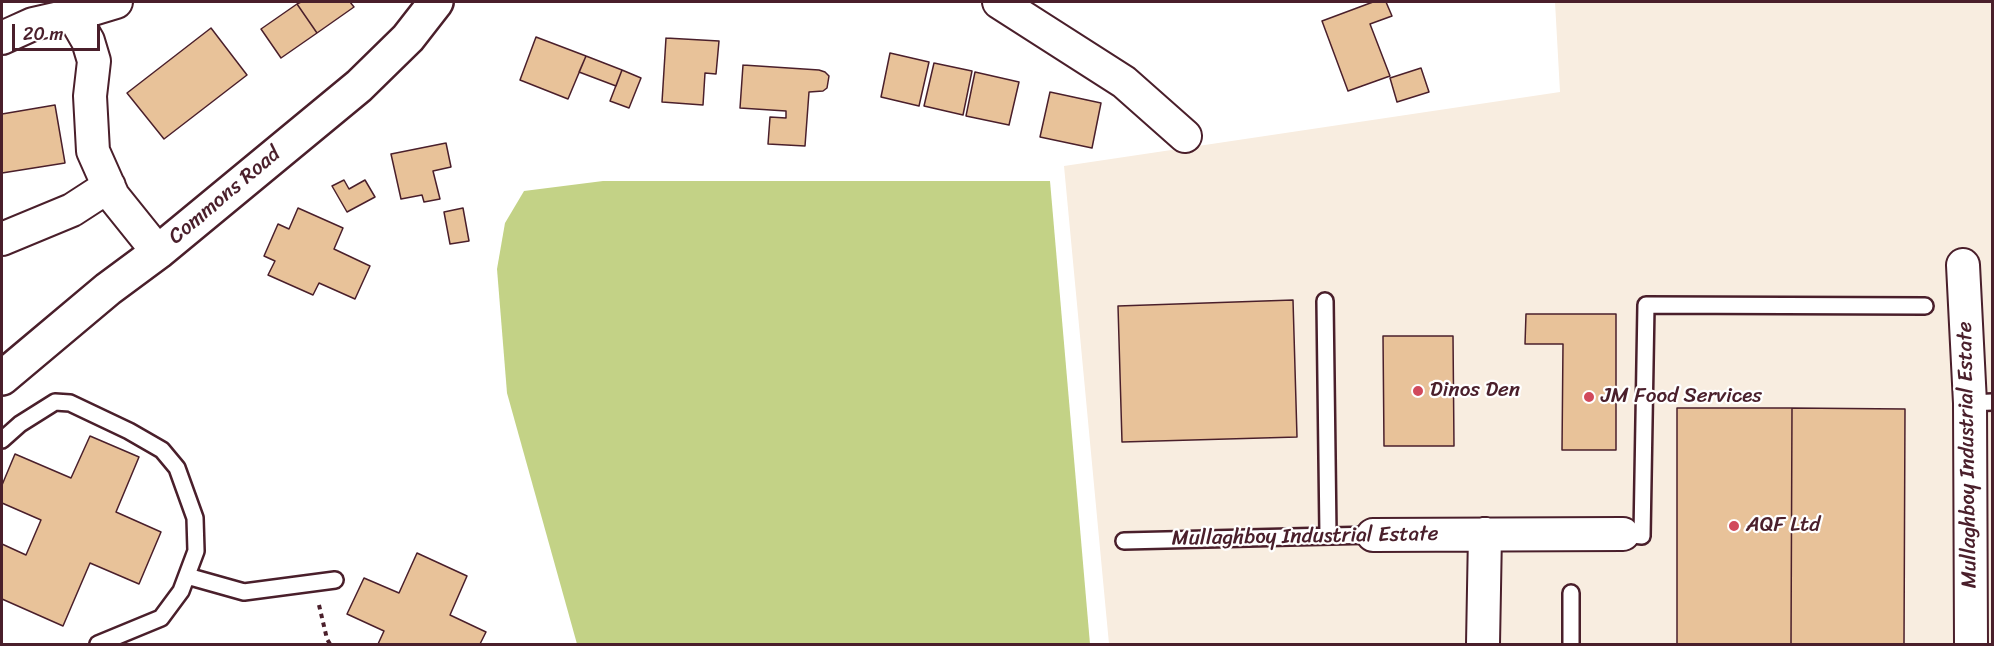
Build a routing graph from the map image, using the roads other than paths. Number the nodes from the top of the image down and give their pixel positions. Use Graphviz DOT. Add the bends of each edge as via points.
graph roads {
  1 [pos="116,2"];
  2 [pos="436,2"];
  3 [pos="999,2"];
  4 [pos="71,8"];
  5 [pos="2,38"];
  6 [pos="1185,136"];
  7 [pos="108,186"];
  8 [pos="2,238"];
  9 [pos="158,252"];
  10 [pos="1963,265"];
  11 [pos="1325,301"];
  12 [pos="1925,306"];
  13 [pos="2,378"];
  14 [pos="1981,403"];
  15 [pos="2,440"];
  16 [pos="1485,534"];
  17 [pos="1623,534"];
  18 [pos="1328,535"];
  19 [pos="1373,535"];
  20 [pos="1124,541"];
  21 [pos="187,576"];
  22 [pos="335,580"];
  23 [pos="1571,593"];
  24 [pos="98,645"];
  25 [pos="1483,645"];
  26 [pos="1571,645"];
  27 [pos="1971,645"];
  1 -- 4 [label="street"];
  2 -- 9 [label="street, Commons Road" via="408,38 358,86"];
  3 -- 6 [label="street" via="1125,82"];
  4 -- 5 [label="street"];
  4 -- 7 [label="street" via="94,61 90,96 93,152"];
  7 -- 8 [label="street" via="72,210"];
  7 -- 9 [label="street"];
  9 -- 13 [label="street, Commons Road"];
  10 -- 14 [label="street, Mullaghboy Industrial Estate"];
  11 -- 18 [label="lane"];
  12 -- 17 [label="lane, Mullaghboy Industrial Estate" via="1646,305 1642,536"];
  14 -- 27 [label="street, Mullaghboy Industrial Estate"];
  15 -- 21 [label="lane" via="55,402 70,403 162,450 177,468 195,518 196,551"];
  16 -- 17 [label="street, Mullaghboy Industrial Estate"];
  16 -- 19 [label="street, Mullaghboy Industrial Estate"];
  16 -- 25 [label="street"];
  18 -- 19 [label="lane, Mullaghboy Industrial Estate"];
  18 -- 20 [label="lane, Mullaghboy Industrial Estate"];
  21 -- 22 [label="lane" via="244,592"];
  21 -- 24 [label="lane" via="161,618"];
  23 -- 26 [label="lane"];
}
